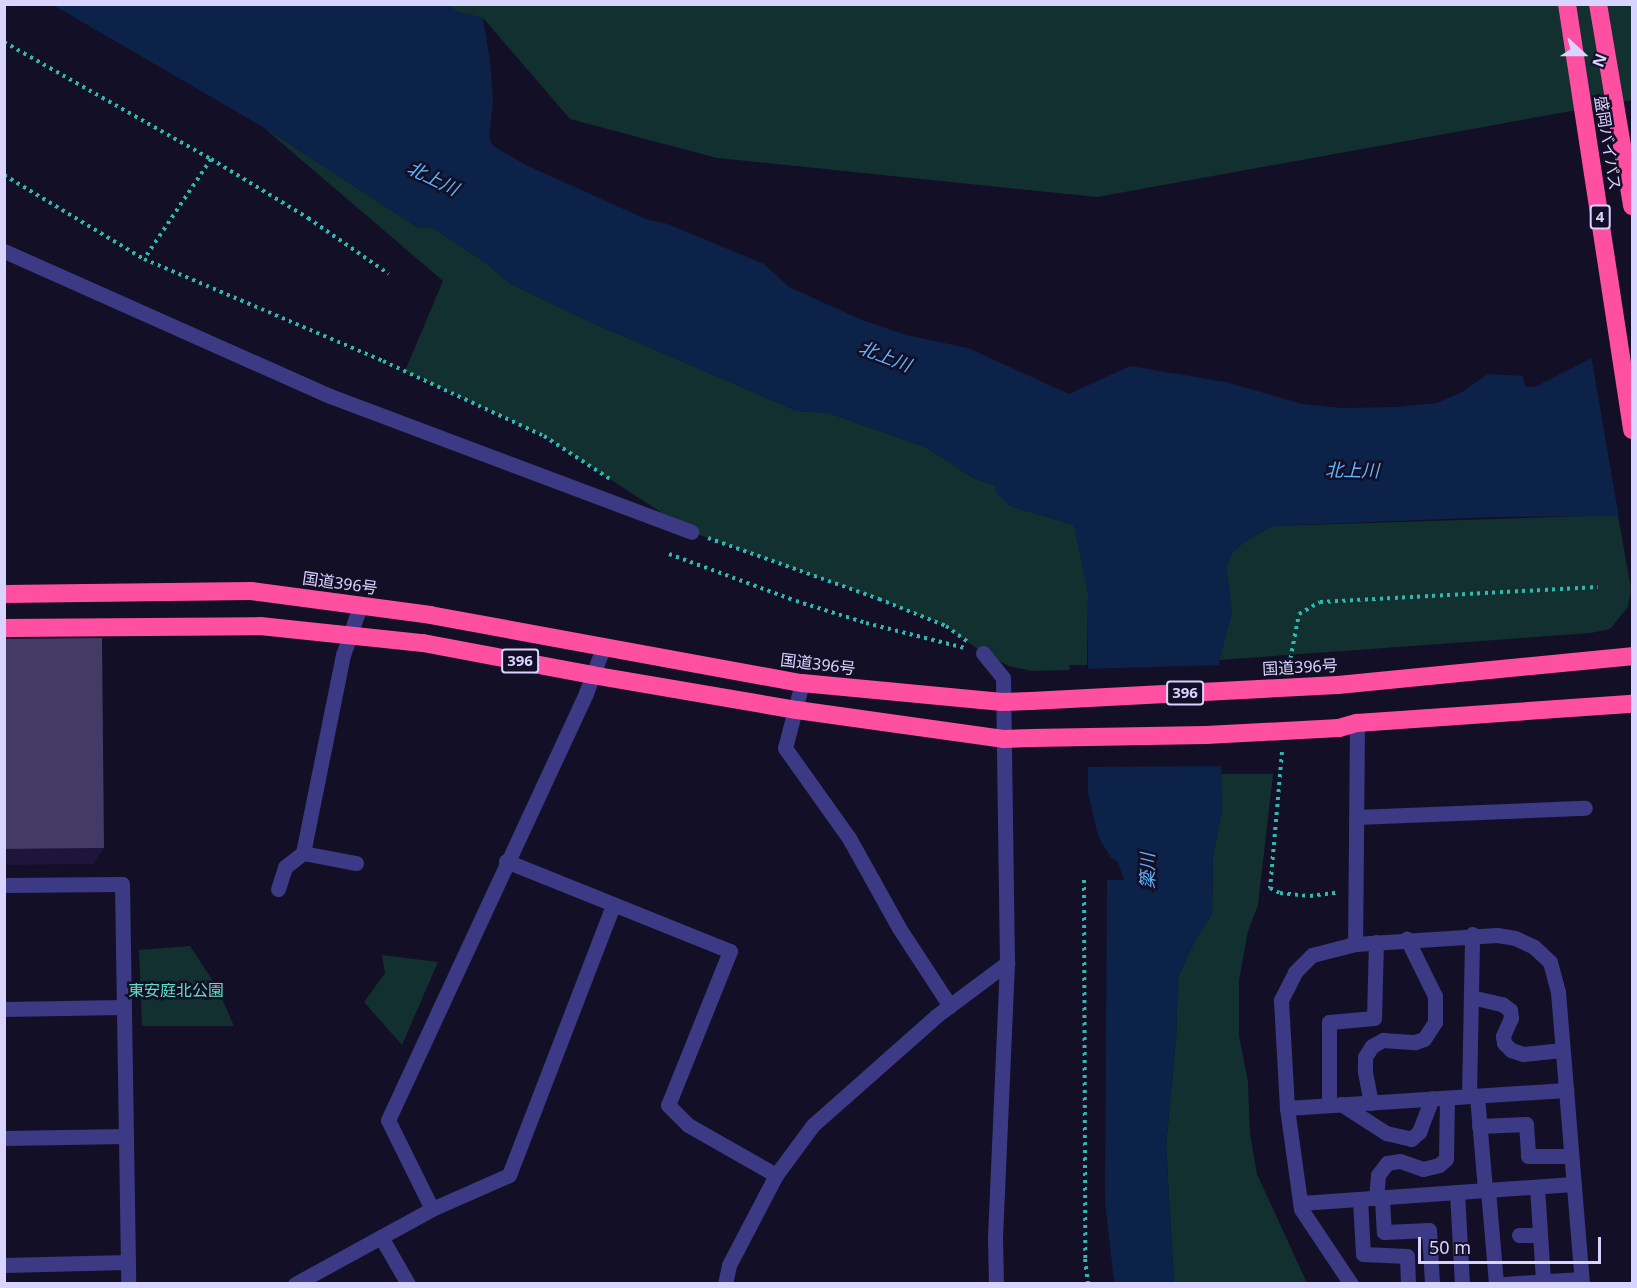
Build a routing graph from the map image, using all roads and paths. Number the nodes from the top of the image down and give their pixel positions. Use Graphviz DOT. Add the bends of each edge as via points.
graph roads {
  1 [pos="1567,4"];
  2 [pos="1598,4"];
  3 [pos="4,42"];
  4 [pos="211,159"];
  5 [pos="4,175"];
  6 [pos="1632,206"];
  7 [pos="4,251"];
  8 [pos="144,259"];
  9 [pos="389,274"];
  10 [pos="1632,429"];
  11 [pos="613,481"];
  12 [pos="691,532"];
  13 [pos="669,554"];
  14 [pos="4,594"];
  15 [pos="360,606"];
  16 [pos="4,628"];
  17 [pos="348,635"];
  18 [pos="603,648"];
  19 [pos="983,653"];
  20 [pos="1632,656"];
  21 [pos="592,675"];
  22 [pos="802,683"];
  23 [pos="1002,702"];
  24 [pos="1632,704"];
  25 [pos="797,710"];
  26 [pos="1357,723"];
  27 [pos="1004,739"];
  28 [pos="1586,808"];
  29 [pos="1356,817"];
  30 [pos="303,853"];
  31 [pos="506,861"];
  32 [pos="356,863"];
  33 [pos="1084,880"];
  34 [pos="4,885"];
  35 [pos="278,889"];
  36 [pos="613,906"];
  37 [pos="1472,934"];
  38 [pos="1407,939"];
  39 [pos="1376,942"];
  40 [pos="1355,944"];
  41 [pos="1007,963"];
  42 [pos="1471,997"];
  43 [pos="950,1006"];
  44 [pos="123,1007"];
  45 [pos="4,1009"];
  46 [pos="1562,1050"];
  47 [pos="1566,1090"];
  48 [pos="1473,1096"];
  49 [pos="1440,1098"];
  50 [pos="1371,1102"];
  51 [pos="1335,1105"];
  52 [pos="1287,1107"];
  53 [pos="1479,1126"];
  54 [pos="126,1136"];
  55 [pos="4,1138"];
  56 [pos="1571,1156"];
  57 [pos="776,1175"];
  58 [pos="1573,1184"];
  59 [pos="1537,1187"];
  60 [pos="1486,1190"];
  61 [pos="1457,1192"];
  62 [pos="1379,1198"];
  63 [pos="1360,1199"];
  64 [pos="1301,1203"];
  65 [pos="432,1209"];
  66 [pos="1519,1235"];
  67 [pos="1540,1235"];
  68 [pos="381,1237"];
  69 [pos="128,1262"];
  70 [pos="4,1265"];
  71 [pos="1543,1281"];
  72 [pos="1581,1281"];
  73 [pos="128,1284"];
  74 [pos="295,1284"];
  75 [pos="408,1284"];
  76 [pos="725,1284"];
  77 [pos="996,1284"];
  78 [pos="1088,1284"];
  79 [pos="1351,1284"];
  80 [pos="1408,1284"];
  81 [pos="1432,1284"];
  82 [pos="1462,1284"];
  83 [pos="1496,1284"];
  84 [pos="1504,1284"];
  1 -- 10 [label="highway, 盛岡バイパス / 4"];
  2 -- 6 [label="highway, 盛岡バイパス / 4"];
  3 -- 4 [label="path"];
  4 -- 8 [label="path"];
  4 -- 9 [label="path" via="308,218"];
  5 -- 8 [label="path"];
  7 -- 12 [label="street" via="330,396"];
  8 -- 11 [label="path" via="383,361 544,436"];
  12 -- 19 [label="path" via="935,621"];
  13 -- 19 [label="path" via="796,602"];
  14 -- 15 [label="highway, 国道396号 / 396" via="251,591"];
  15 -- 17 [label="street"];
  15 -- 18 [label="highway, 国道396号 / 396" via="430,615"];
  16 -- 17 [label="highway, 396" via="260,626"];
  17 -- 21 [label="highway, 396" via="423,643"];
  17 -- 30 [label="street"];
  18 -- 21 [label="street"];
  18 -- 22 [label="highway, 国道396号 / 396"];
  19 -- 23 [label="street" via="1003,678"];
  20 -- 23 [label="highway, 国道396号 / 396, bridge" via="1338,684"];
  21 -- 25 [label="highway, 396"];
  21 -- 31 [label="street"];
  22 -- 23 [label="highway, 国道396号 / 396"];
  22 -- 25 [label="street"];
  23 -- 27 [label="street"];
  24 -- 26 [label="highway, 396"];
  25 -- 27 [label="highway, 396"];
  25 -- 43 [label="street" via="785,748 849,838 898,928"];
  26 -- 27 [label="highway, 396, bridge" via="1339,728 1206,735"];
  26 -- 29 [label="street"];
  27 -- 41 [label="street"];
  28 -- 29 [label="street"];
  29 -- 40 [label="street"];
  30 -- 32 [label="street"];
  30 -- 35 [label="street" via="285,867"];
  31 -- 36 [label="street"];
  31 -- 65 [label="street" via="388,1120"];
  33 -- 78 [label="path"];
  34 -- 44 [label="street" via="122,884"];
  36 -- 57 [label="street" via="730,951 668,1105 688,1125"];
  36 -- 65 [label="street" via="509,1175"];
  37 -- 38 [label="street"];
  37 -- 42 [label="street"];
  37 -- 46 [label="street" via="1515,938 1534,947 1550,962 1558,992"];
  38 -- 39 [label="street"];
  38 -- 50 [label="street" via="1435,996 1435,1022 1424,1039 1383,1040 1372,1046 1365,1057"];
  39 -- 40 [label="street"];
  39 -- 51 [label="street" via="1374,1018 1329,1022"];
  40 -- 52 [label="street" via="1312,955 1295,972 1281,1000"];
  41 -- 43 [label="street"];
  41 -- 77 [label="street"];
  42 -- 46 [label="street" via="1496,1002 1510,1010 1511,1018 1503,1036 1511,1050 1523,1054"];
  42 -- 48 [label="street"];
  43 -- 57 [label="street" via="813,1125"];
  44 -- 45 [label="street"];
  44 -- 54 [label="street"];
  46 -- 47 [label="street"];
  47 -- 48 [label="street"];
  47 -- 56 [label="street"];
  48 -- 49 [label="street"];
  48 -- 53 [label="street"];
  49 -- 50 [label="street"];
  49 -- 51 [label="street" via="1411,1140 1386,1133"];
  49 -- 62 [label="street" via="1446,1160 1423,1169 1400,1161 1388,1163 1378,1175"];
  50 -- 51 [label="street"];
  51 -- 52 [label="street"];
  52 -- 64 [label="street"];
  53 -- 56 [label="street" via="1526,1124 1528,1156"];
  53 -- 60 [label="street"];
  54 -- 55 [label="street"];
  54 -- 69 [label="street"];
  56 -- 58 [label="street"];
  57 -- 76 [label="street" via="729,1265"];
  58 -- 59 [label="street"];
  58 -- 72 [label="street"];
  59 -- 60 [label="street"];
  59 -- 67 [label="street"];
  60 -- 61 [label="street"];
  60 -- 83 [label="street"];
  61 -- 62 [label="street"];
  61 -- 82 [label="street"];
  62 -- 63 [label="street"];
  62 -- 81 [label="street" via="1384,1232 1429,1230"];
  63 -- 64 [label="street"];
  63 -- 80 [label="street" via="1363,1254 1407,1256"];
  64 -- 79 [label="street" via="1301,1209"];
  65 -- 68 [label="street"];
  66 -- 67 [label="street"];
  67 -- 71 [label="street"];
  68 -- 74 [label="street"];
  68 -- 75 [label="street"];
  69 -- 70 [label="street"];
  69 -- 73 [label="street"];
  71 -- 72 [label="street"];
  71 -- 84 [label="street"];
}
